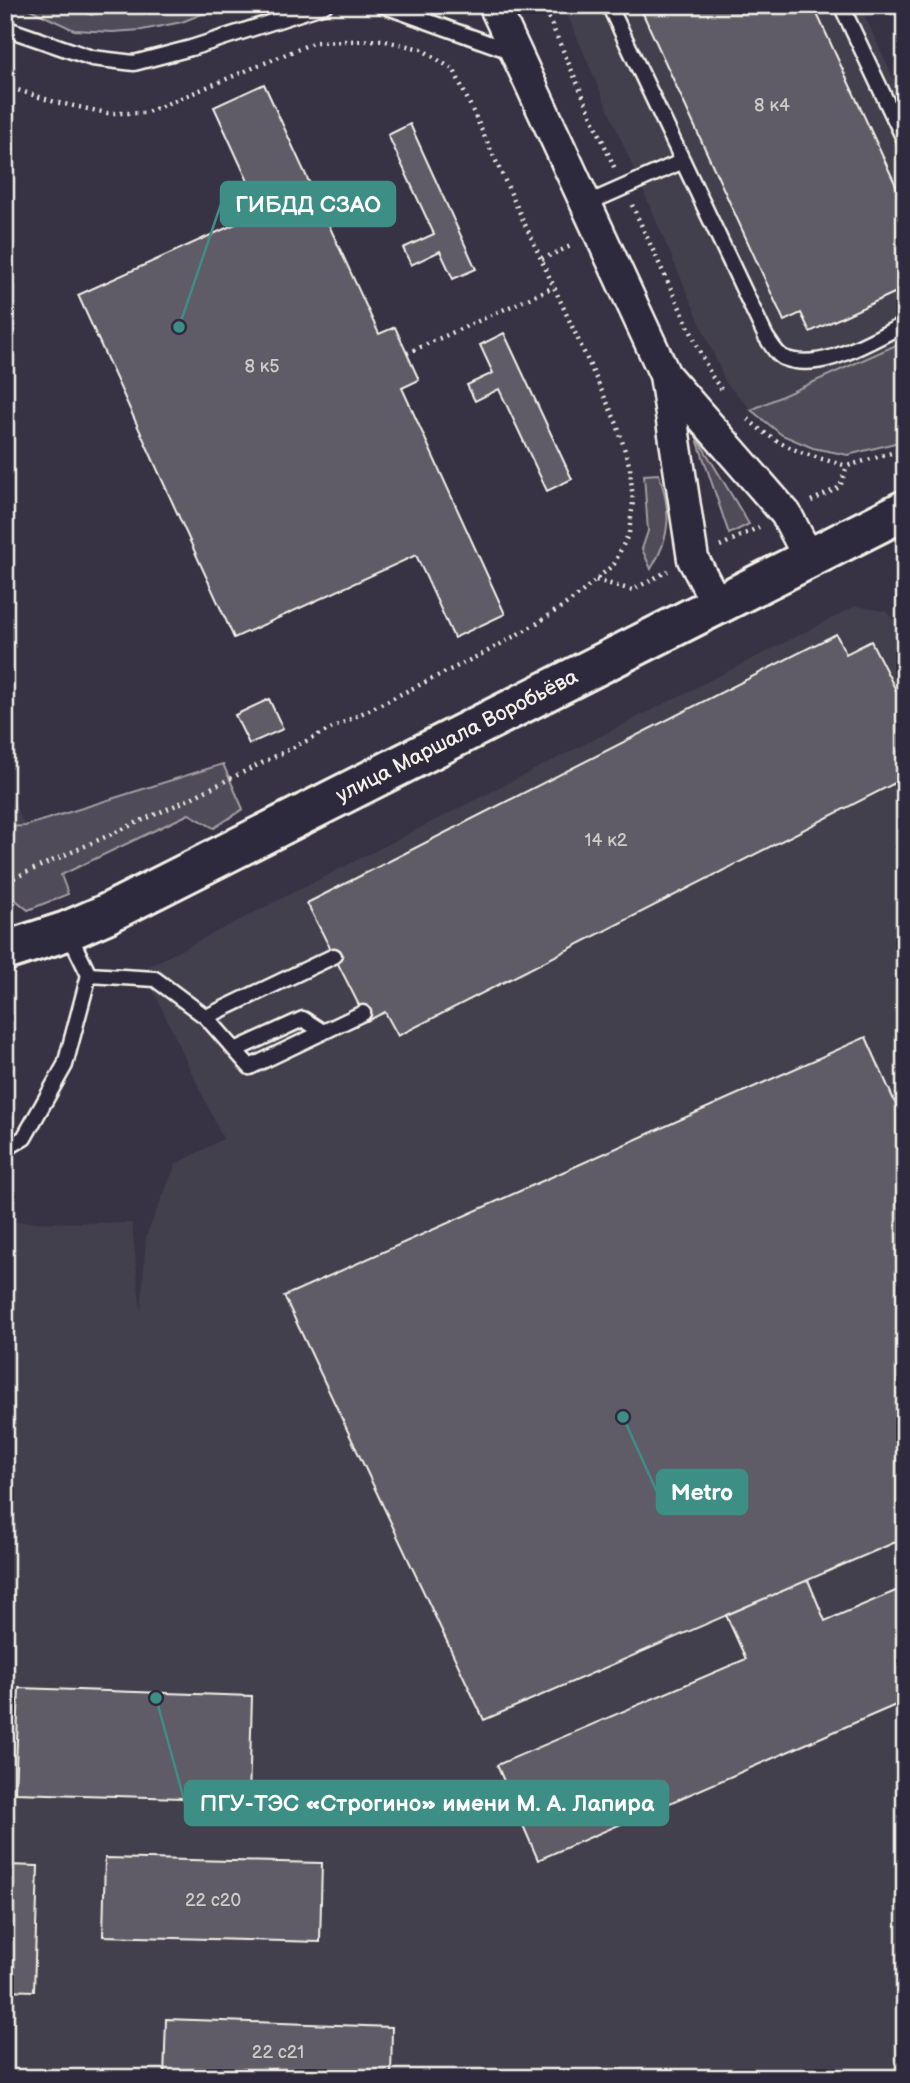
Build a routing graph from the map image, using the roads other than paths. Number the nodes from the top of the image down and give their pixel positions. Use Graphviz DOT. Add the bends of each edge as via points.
graph roads {
  1 [pos="325,5"];
  2 [pos="382,5"];
  3 [pos="494,5"];
  4 [pos="609,5"];
  5 [pos="841,5"];
  6 [pos="5,29"];
  7 [pos="516,53"];
  8 [pos="905,141"];
  9 [pos="682,161"];
  10 [pos="586,204"];
  11 [pos="905,324"];
  12 [pos="665,375"];
  13 [pos="903,517"];
  14 [pos="809,558"];
  15 [pos="717,604"];
  16 [pos="67,931"];
  17 [pos="5,951"];
  18 [pos="334,956"];
  19 [pos="89,975"];
  20 [pos="363,1013"];
  21 [pos="206,1017"];
  22 [pos="323,1032"];
  23 [pos="235,1050"];
  24 [pos="5,1149"];
  1 -- 6 [label="lane" via="134,63 92,58"];
  2 -- 7 [label="lane"];
  3 -- 7 [label="street"];
  4 -- 9 [label="lane"];
  5 -- 8 [label="lane"];
  7 -- 10 [label="street"];
  9 -- 10 [label="lane"];
  9 -- 11 [label="lane" via="766,337 782,357 806,363 833,358"];
  10 -- 12 [label="street"];
  12 -- 14 [label="street" via="786,514"];
  12 -- 15 [label="street" via="692,559"];
  13 -- 14 [label="street, улица Маршала Воробьёва"];
  14 -- 15 [label="street, улица Маршала Воробьёва"];
  15 -- 16 [label="street, улица Маршала Воробьёва"];
  16 -- 17 [label="street, улица Маршала Воробьёва"];
  16 -- 19 [label="lane"];
  18 -- 21 [label="lane"];
  19 -- 21 [label="lane" via="155,979"];
  19 -- 24 [label="lane" via="65,1065 24,1138"];
  20 -- 22 [label="lane"];
  21 -- 23 [label="lane"];
  22 -- 23 [label="lane" via="303,1020"];
  22 -- 23 [label="lane" via="250,1067"];
}
